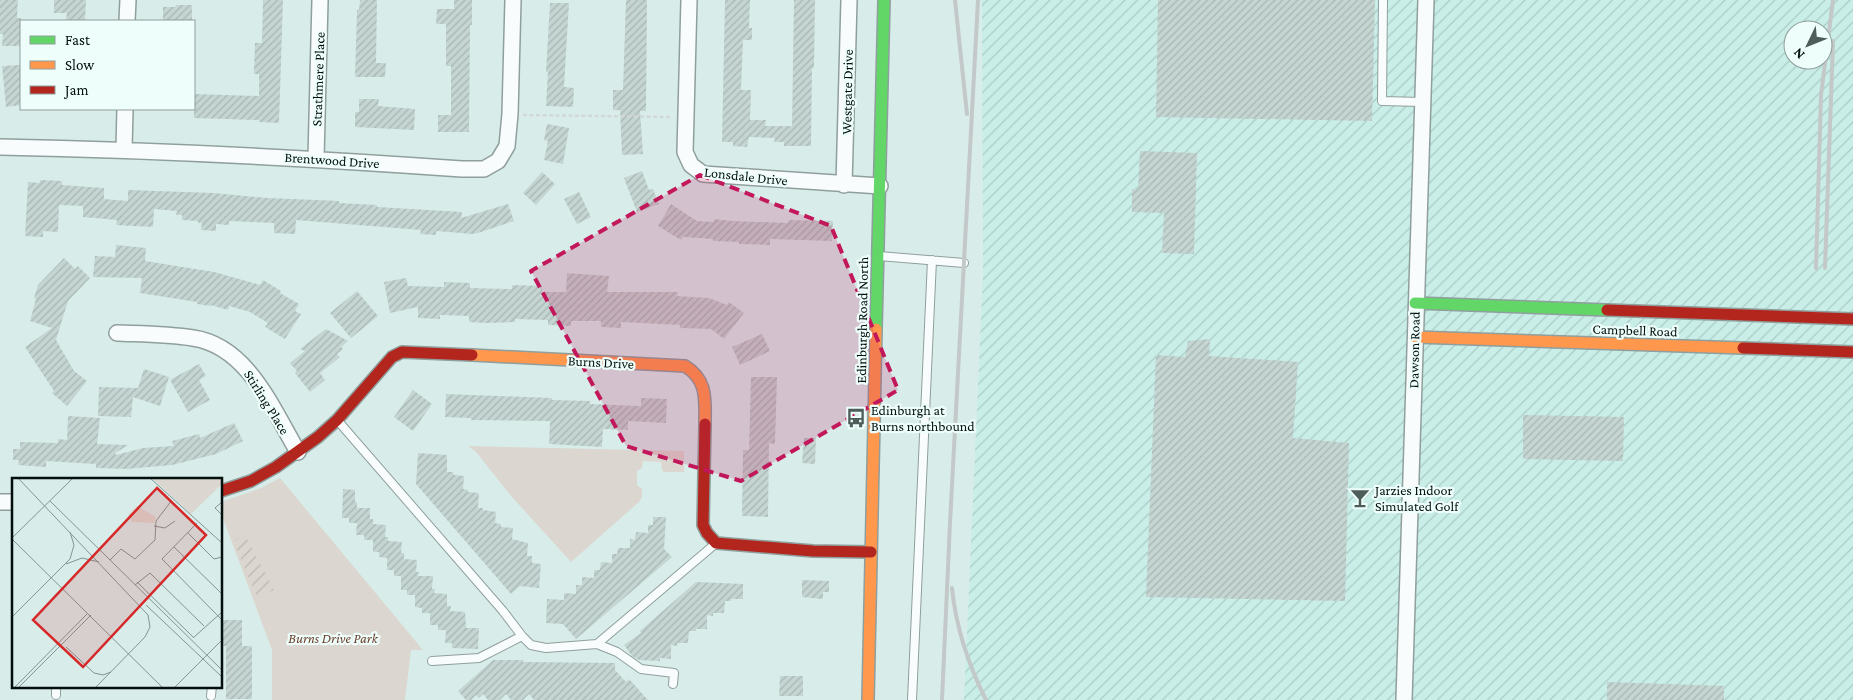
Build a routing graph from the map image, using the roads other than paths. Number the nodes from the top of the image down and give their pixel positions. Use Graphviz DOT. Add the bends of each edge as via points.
graph roads {
  1 [pos="128,0"];
  2 [pos="320,0"];
  3 [pos="513,0"];
  4 [pos="689,0"];
  5 [pos="849,0"];
  6 [pos="884,0"];
  7 [pos="1383,0"];
  8 [pos="1426,0"];
  9 [pos="127,20"];
  10 [pos="1422,102"];
  11 [pos="125,110"];
  12 [pos="0,147"];
  13 [pos="124,149"];
  14 [pos="316,158"];
  15 [pos="844,185"];
  16 [pos="880,186"];
  17 [pos="878,256"];
  18 [pos="932,260"];
  19 [pos="964,263"];
  20 [pos="1415,303"];
  21 [pos="1847,321"];
  22 [pos="117,333"];
  23 [pos="1415,337"];
  24 [pos="1846,349"];
  25 [pos="337,420"];
  26 [pos="298,452"];
  27 [pos="222,491"];
  28 [pos="716,544"];
  29 [pos="871,552"];
  30 [pos="522,636"];
  31 [pos="597,644"];
  32 [pos="432,661"];
  33 [pos="673,684"];
  34 [pos="56,688"];
  35 [pos="212,688"];
  36 [pos="56,696"];
  37 [pos="211,696"];
  38 [pos="868,700"];
  39 [pos="912,700"];
  40 [pos="1404,700"];
  1 -- 9 [label="street"];
  2 -- 14 [label="street, Strathmere Place"];
  3 -- 14 [label="street, Brentwood Drive" via="510,114 507,146 498,161 484,169 462,170"];
  4 -- 15 [label="street, Lonsdale Drive" via="685,152 691,166 703,174"];
  5 -- 15 [label="street, Westgate Drive"];
  6 -- 16 [label="street, Edinburgh Road North"];
  7 -- 10 [label="lane" via="1382,100"];
  8 -- 10 [label="street, Dawson Road"];
  10 -- 20 [label="street, Dawson Road"];
  11 -- 13 [label="street"];
  12 -- 13 [label="street, Brentwood Drive"];
  13 -- 14 [label="street, Brentwood Drive"];
  15 -- 16 [label="street, Lonsdale Drive"];
  16 -- 17 [label="street, Edinburgh Road North"];
  17 -- 18 [label="lane"];
  17 -- 29 [label="street, Edinburgh Road North"];
  18 -- 19 [label="lane"];
  18 -- 39 [label="lane"];
  20 -- 21 [label="street, Campbell Road"];
  20 -- 23 [label="street, Dawson Road"];
  22 -- 26 [label="street, Stirling Place" via="194,338 236,356 258,384"];
  23 -- 24 [label="street, Campbell Road"];
  23 -- 40 [label="street, Dawson Road"];
  25 -- 26 [label="street, Burns Drive"];
  25 -- 28 [label="street, Burns Drive" via="386,362 402,352 685,366 702,382 705,392 703,525"];
  25 -- 30 [label="lane"];
  26 -- 27 [label="street, Burns Drive" via="251,480"];
  28 -- 29 [label="street" via="800,551"];
  28 -- 31 [label="lane"];
  29 -- 38 [label="street, Edinburgh Road North"];
  30 -- 31 [label="lane" via="531,645 546,648"];
  30 -- 32 [label="lane" via="479,658"];
  31 -- 33 [label="lane" via="617,652 641,669 674,673"];
  34 -- 36 [label="lane"];
  35 -- 37 [label="lane"];
}
